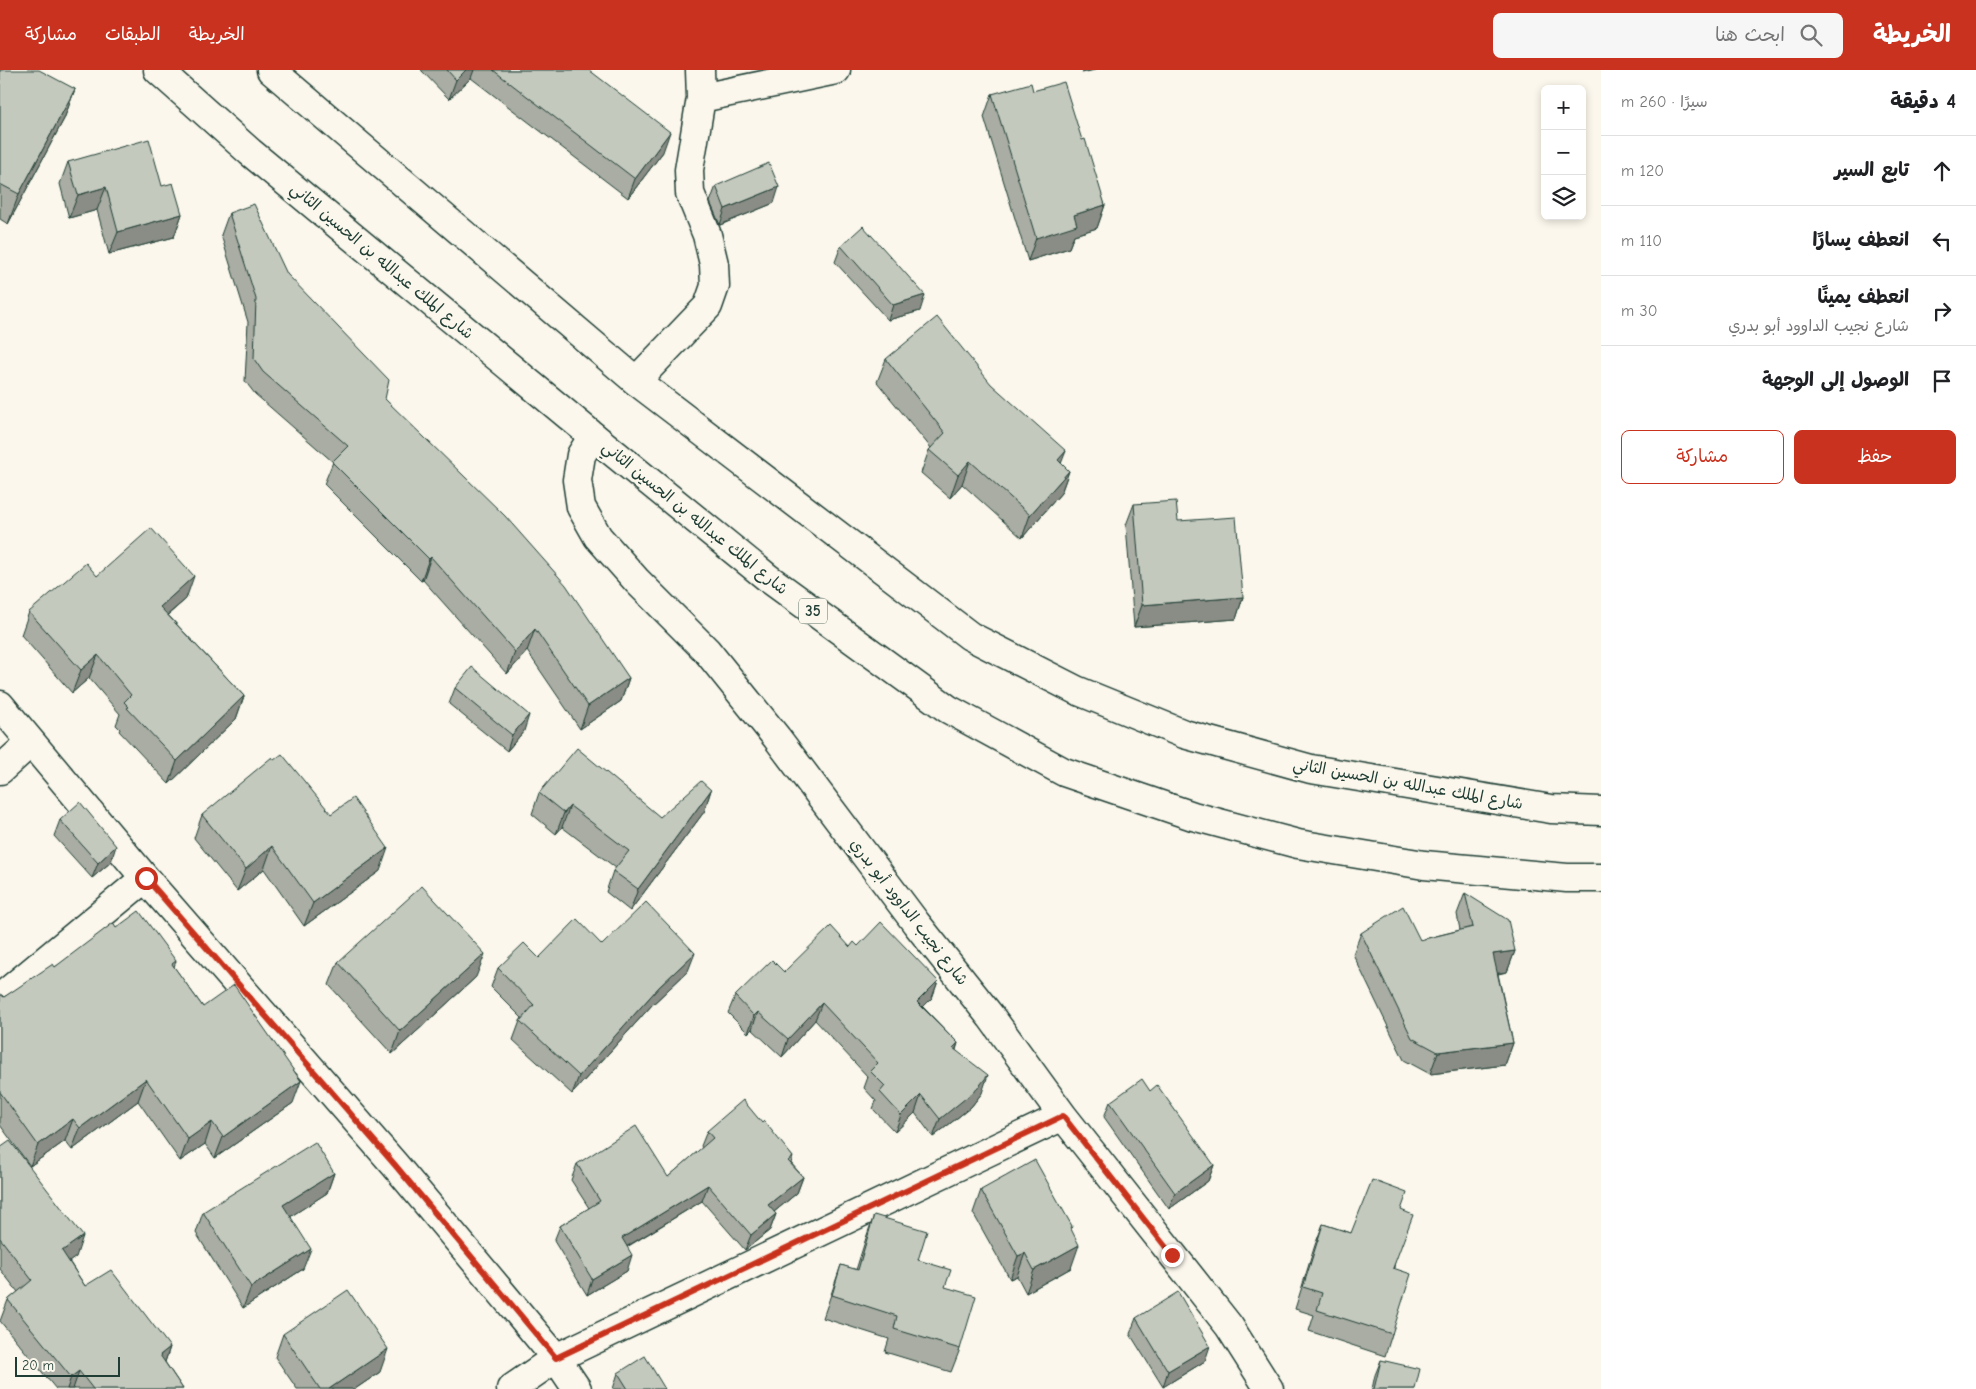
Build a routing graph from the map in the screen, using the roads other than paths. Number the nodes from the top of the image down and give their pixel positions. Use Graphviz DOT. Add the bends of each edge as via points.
graph roads {
  1 [pos="158,70"];
  2 [pos="271,70"];
  3 [pos="700,70"];
  4 [pos="836,70"];
  5 [pos="701,98"];
  6 [pos="636,381"];
  7 [pos="593,436"];
  8 [pos="0,705"];
  9 [pos="30,743"];
  10 [pos="0,770"];
  11 [pos="1601,810"];
  12 [pos="146,878"];
  13 [pos="1601,878"];
  14 [pos="0,998"];
  15 [pos="1063,1116"];
  16 [pos="556,1358"];
  17 [pos="512,1389"];
  18 [pos="577,1389"];
  19 [pos="1269,1389"];
  1 -- 7 [label="main road, شارع الملك عبدالله بن الحسين الثاني / 35" via="250,152"];
  2 -- 6 [label="main road, شارع الملك عبدالله بن الحسين الثاني"];
  3 -- 5 [label="main road"];
  4 -- 5 [label="main road"];
  5 -- 6 [label="main road" via="689,170 690,194 714,264 715,286 708,306"];
  6 -- 11 [label="main road, شارع الملك عبدالله بن الحسين الثاني" via="970,636 1076,690 1184,734 1311,769 1551,809"];
  7 -- 13 [label="main road, شارع الملك عبدالله بن الحسين الثاني / 35" via="768,578 948,709 1064,772 1193,816 1298,844 1424,865"];
  7 -- 15 [label="main road, شارع نجيب الداوود أبو بدري" via="581,455 577,480 581,508 598,537 707,651 777,738"];
  8 -- 9 [label="main road"];
  9 -- 10 [label="main road"];
  9 -- 12 [label="main road"];
  12 -- 14 [label="main road"];
  12 -- 16 [label="main road" via="395,1165"];
  15 -- 16 [label="main road"];
  15 -- 19 [label="main road, شارع نجيب الداوود أبو بدري" via="1229,1326"];
  16 -- 17 [label="main road"];
  16 -- 18 [label="main road"];
}
